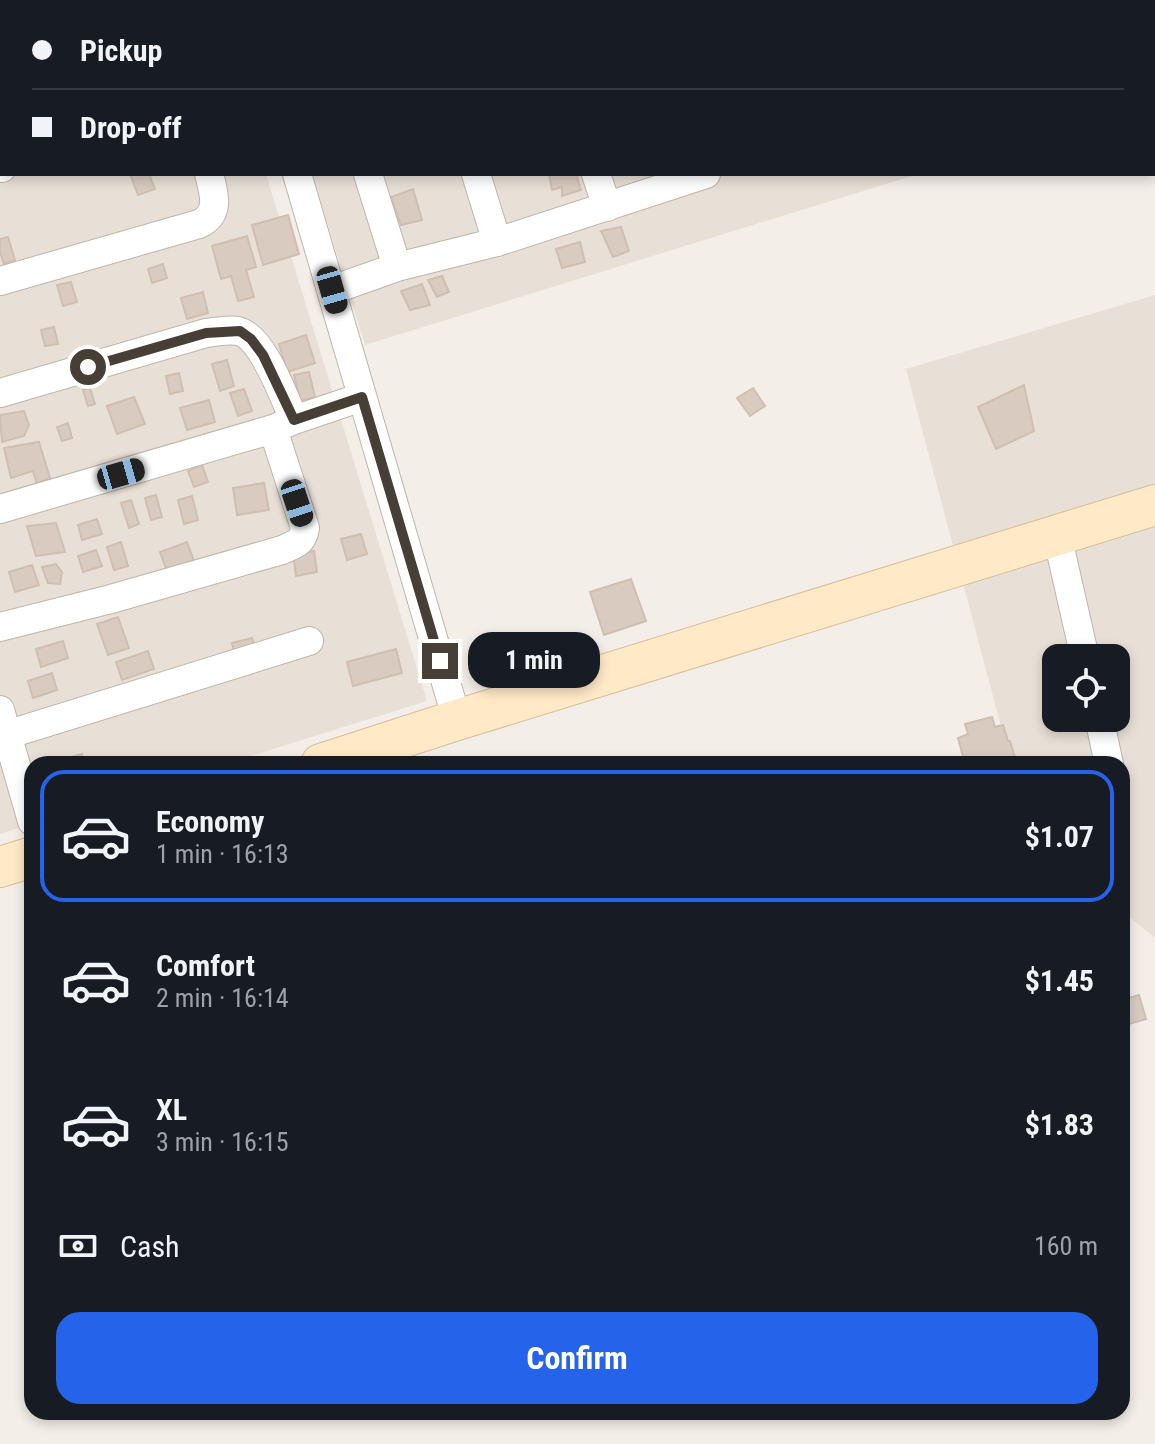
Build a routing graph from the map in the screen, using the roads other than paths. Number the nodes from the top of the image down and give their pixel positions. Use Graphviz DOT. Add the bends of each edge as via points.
graph roads {
  1 [pos="210,176"];
  2 [pos="298,176"];
  3 [pos="369,176"];
  4 [pos="477,176"];
  5 [pos="597,176"];
  6 [pos="700,176"];
  7 [pos="607,207"];
  8 [pos="497,242"];
  9 [pos="397,267"];
  10 [pos="0,281"];
  11 [pos="332,290"];
  12 [pos="0,393"];
  13 [pos="362,397"];
  14 [pos="284,424"];
  15 [pos="1155,505"];
  16 [pos="0,509"];
  17 [pos="1057,535"];
  18 [pos="0,627"];
  19 [pos="309,641"];
  20 [pos="1082,644"];
  21 [pos="457,720"];
  22 [pos="2,727"];
  23 [pos="1102,732"];
  24 [pos="346,756"];
  25 [pos="1107,756"];
  26 [pos="24,796"];
  27 [pos="24,860"];
  28 [pos="0,867"];
  1 -- 10 [label="street" via="215,196 207,221"];
  2 -- 11 [label="street"];
  3 -- 9 [label="street"];
  4 -- 8 [label="street"];
  5 -- 7 [label="street"];
  6 -- 7 [label="street"];
  7 -- 8 [label="street"];
  8 -- 9 [label="street"];
  9 -- 11 [label="street"];
  11 -- 13 [label="street"];
  12 -- 14 [label="street" via="206,333 240,331 263,355"];
  13 -- 14 [label="street"];
  13 -- 21 [label="street"];
  14 -- 16 [label="street"];
  14 -- 18 [label="street" via="305,528 297,543"];
  15 -- 17 [label="street"];
  17 -- 20 [label="street"];
  17 -- 21 [label="street"];
  19 -- 22 [label="street"];
  21 -- 24 [label="street"];
  22 -- 26 [label="street"];
  23 -- 25 [label="street"];
  27 -- 28 [label="street"];
}
